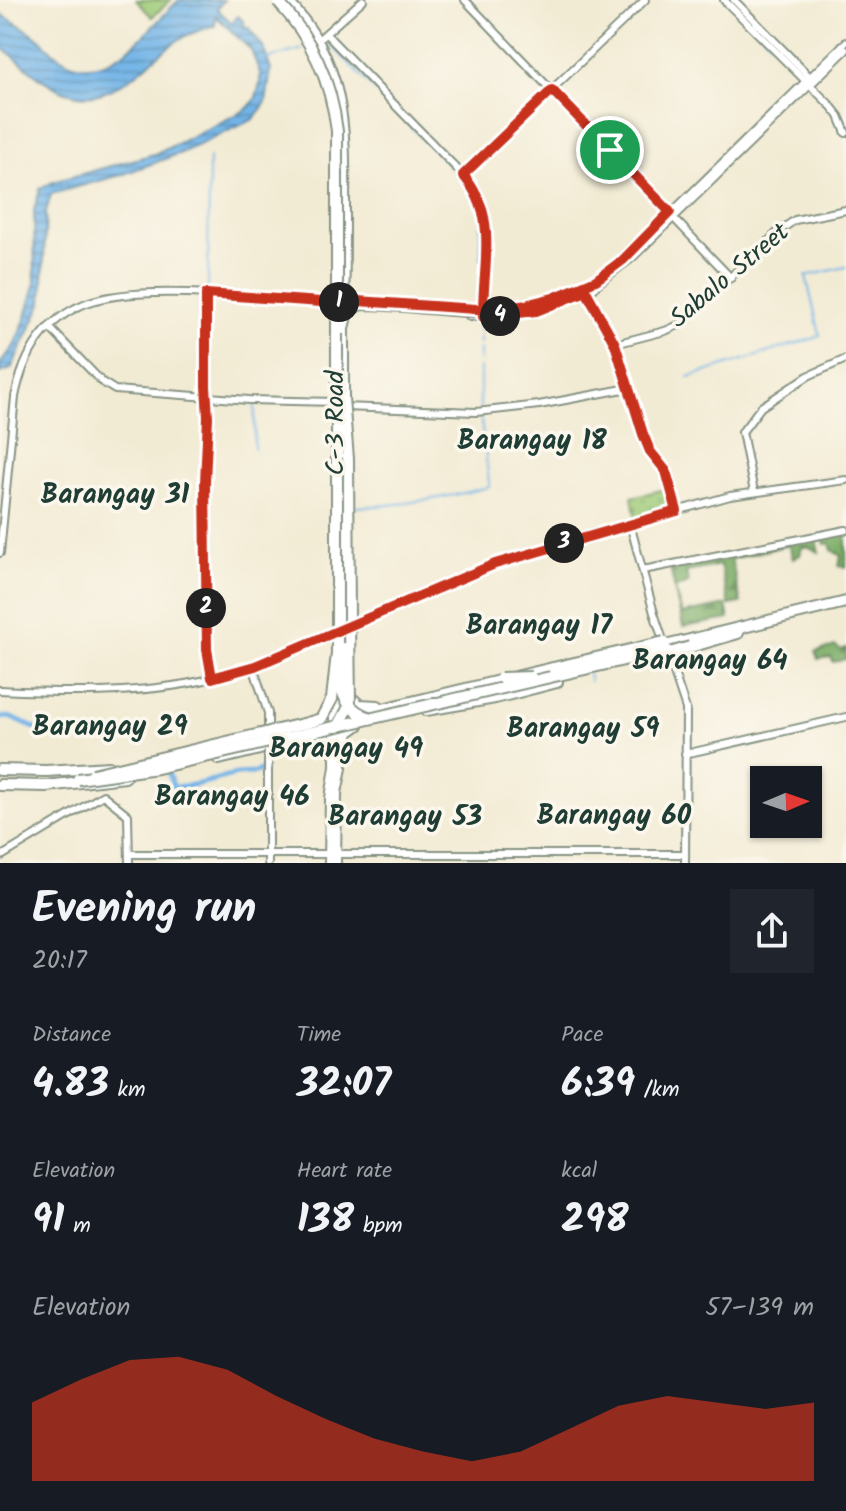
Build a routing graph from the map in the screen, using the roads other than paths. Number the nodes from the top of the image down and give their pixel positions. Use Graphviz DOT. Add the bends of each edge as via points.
graph roads {
  1 [pos="274,0"];
  2 [pos="285,0"];
  3 [pos="363,0"];
  4 [pos="465,0"];
  5 [pos="645,0"];
  6 [pos="724,0"];
  7 [pos="734,0"];
  8 [pos="326,34"];
  9 [pos="846,42"];
  10 [pos="314,44"];
  11 [pos="846,50"];
  12 [pos="328,72"];
  13 [pos="810,82"];
  14 [pos="552,90"];
  15 [pos="845,131"];
  16 [pos="463,175"];
  17 [pos="846,210"];
  18 [pos="672,214"];
  19 [pos="652,234"];
  20 [pos="731,278"];
  21 [pos="344,289"];
  22 [pos="590,289"];
  23 [pos="206,294"];
  24 [pos="342,303"];
  25 [pos="358,304"];
  26 [pos="484,310"];
  27 [pos="344,317"];
  28 [pos="49,327"];
  29 [pos="343,331"];
  30 [pos="615,344"];
  31 [pos="846,359"];
  32 [pos="629,388"];
  33 [pos="206,398"];
  34 [pos="341,402"];
  35 [pos="332,470"];
  36 [pos="846,480"];
  37 [pos="754,492"];
  38 [pos="677,511"];
  39 [pos="630,524"];
  40 [pos="846,530"];
  41 [pos="337,547"];
  42 [pos="0,553"];
  43 [pos="643,570"];
  44 [pos="846,604"];
  45 [pos="744,628"];
  46 [pos="340,629"];
  47 [pos="337,653"];
  48 [pos="253,666"];
  49 [pos="342,677"];
  50 [pos="212,678"];
  51 [pos="538,679"];
  52 [pos="0,690"];
  53 [pos="335,694"];
  54 [pos="407,708"];
  55 [pos="372,712"];
  56 [pos="846,717"];
  57 [pos="338,724"];
  58 [pos="359,724"];
  59 [pos="317,725"];
  60 [pos="314,735"];
  61 [pos="268,736"];
  62 [pos="685,754"];
  63 [pos="339,757"];
  64 [pos="93,774"];
  65 [pos="0,776"];
  66 [pos="78,779"];
  67 [pos="476,853"];
  68 [pos="129,854"];
  69 [pos="268,854"];
  70 [pos="685,854"];
  71 [pos="0,857"];
  72 [pos="333,858"];
  73 [pos="129,863"];
  74 [pos="268,863"];
  75 [pos="476,863"];
  76 [pos="685,863"];
  1 -- 10 [label="main road, C-3 Road"];
  1 -- 41 [label="highway, bridge" via="294,19 319,60 337,131"];
  2 -- 10 [label="main road, C-3 Road" via="301,16"];
  2 -- 29 [label="highway, bridge" via="325,57 342,112"];
  3 -- 8 [label="street"];
  4 -- 14 [label="street"];
  5 -- 14 [label="street"];
  6 -- 13 [label="street"];
  7 -- 13 [label="street"];
  8 -- 10 [label="street"];
  8 -- 16 [label="street"];
  9 -- 13 [label="street"];
  10 -- 12 [label="main road, C-3 Road"];
  11 -- 13 [label="street"];
  12 -- 21 [label="main road, C-3 Road" via="339,91 345,129"];
  12 -- 24 [label="main road, C-3 Road" via="336,130"];
  13 -- 15 [label="street"];
  13 -- 18 [label="street"];
  14 -- 16 [label="street"];
  14 -- 18 [label="street"];
  16 -- 26 [label="street" via="485,215"];
  17 -- 20 [label="street, Sabalo Street" via="795,220"];
  18 -- 19 [label="street"];
  18 -- 20 [label="street"];
  19 -- 22 [label="street" via="612,275"];
  19 -- 26 [label="street" via="584,286 534,303"];
  20 -- 30 [label="street, Sabalo Street" via="673,328"];
  21 -- 24 [label="main road, C-3 Road"];
  21 -- 25 [label="main road"];
  22 -- 26 [label="street" via="536,311"];
  22 -- 29 [label="highway, bridge" via="519,311 490,313 361,304 347,311"];
  22 -- 30 [label="street"];
  23 -- 24 [label="street"];
  23 -- 28 [label="street" via="110,297 77,307"];
  23 -- 33 [label="street"];
  24 -- 25 [label="street"];
  24 -- 27 [label="main road, C-3 Road"];
  24 -- 34 [label="main road, C-3 Road"];
  25 -- 26 [label="street"];
  25 -- 27 [label="main road"];
  27 -- 34 [label="main road, C-3 Road"];
  28 -- 33 [label="street" via="115,390"];
  28 -- 42 [label="street" via="34,343 20,373"];
  29 -- 34 [label="highway, bridge"];
  30 -- 32 [label="street"];
  31 -- 37 [label="street" via="818,370 761,407 742,432"];
  32 -- 34 [label="street" via="480,412"];
  32 -- 38 [label="street" via="650,451 666,471"];
  33 -- 34 [label="street"];
  33 -- 50 [label="street" via="207,649"];
  34 -- 46 [label="main road, C-3 Road"];
  34 -- 51 [label="highway, bridge" via="343,676 350,699 365,706 501,678"];
  34 -- 66 [label="highway, bridge" via="348,473 351,690 343,721 329,733 187,766 126,778"];
  35 -- 41 [label="highway, bridge"];
  36 -- 37 [label="street"];
  37 -- 38 [label="street"];
  38 -- 39 [label="street"];
  39 -- 43 [label="street"];
  39 -- 46 [label="street" via="495,564"];
  40 -- 43 [label="street"];
  41 -- 47 [label="highway, bridge"];
  43 -- 62 [label="street" via="684,698"];
  44 -- 45 [label="highway"];
  45 -- 51 [label="highway, bridge"];
  45 -- 54 [label="highway, bridge" via="553,668"];
  45 -- 54 [label="highway, bridge" via="495,698"];
  46 -- 48 [label="street"];
  46 -- 49 [label="main road, C-3 Road"];
  46 -- 53 [label="main road, C-3 Road"];
  47 -- 51 [label="highway, bridge" via="344,698 373,719 478,699"];
  47 -- 64 [label="highway, bridge" via="332,699 321,719"];
  48 -- 50 [label="street"];
  48 -- 61 [label="street" via="265,701"];
  49 -- 55 [label="highway" via="348,701"];
  49 -- 57 [label="main road, C-3 Road"];
  50 -- 52 [label="street" via="137,690"];
  51 -- 64 [label="highway, bridge"];
  51 -- 66 [label="highway, bridge" via="157,768"];
  53 -- 57 [label="main road, C-3 Road"];
  53 -- 59 [label="main road" via="331,713"];
  54 -- 55 [label="highway"];
  54 -- 58 [label="highway"];
  55 -- 57 [label="highway"];
  56 -- 62 [label="street"];
  57 -- 58 [label="highway"];
  57 -- 59 [label="main road"];
  57 -- 60 [label="main road"];
  57 -- 63 [label="main road, C-3 Road"];
  58 -- 63 [label="highway" via="348,732"];
  59 -- 61 [label="main road"];
  60 -- 61 [label="main road"];
  60 -- 63 [label="main road" via="327,738"];
  61 -- 65 [label="highway" via="109,780 46,786"];
  61 -- 69 [label="street"];
  62 -- 70 [label="street"];
  63 -- 72 [label="main road, C-3 Road"];
  64 -- 65 [label="highway"];
  65 -- 66 [label="highway"];
  67 -- 70 [label="street"];
  67 -- 72 [label="street"];
  67 -- 75 [label="street"];
  68 -- 69 [label="street"];
  68 -- 71 [label="street" via="128,815 103,795"];
  68 -- 73 [label="street"];
  69 -- 72 [label="street"];
  69 -- 74 [label="street"];
  70 -- 76 [label="street"];
}
